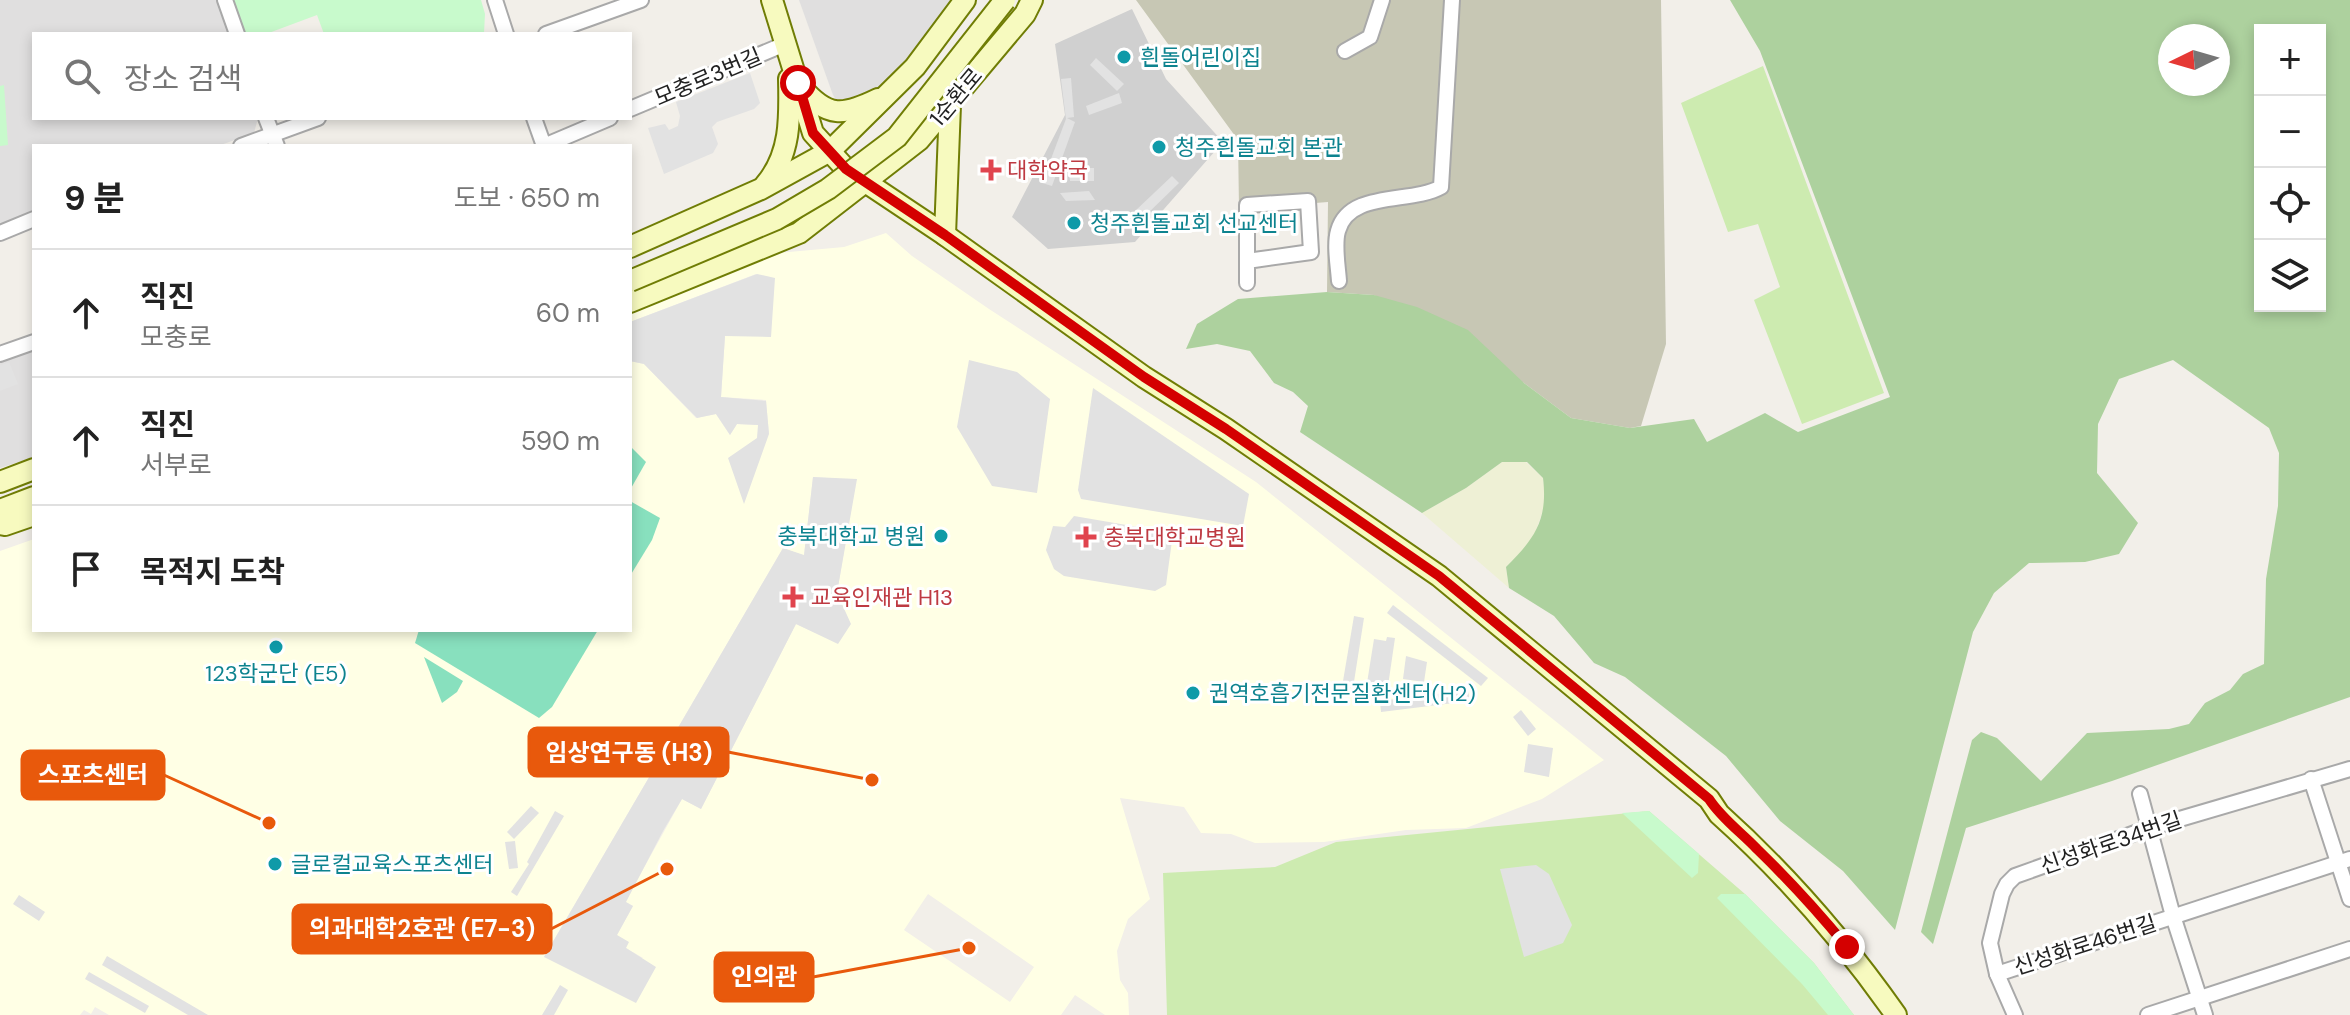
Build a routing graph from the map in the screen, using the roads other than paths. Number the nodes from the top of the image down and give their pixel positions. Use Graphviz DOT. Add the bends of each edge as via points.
graph roads {
  1 [pos="225,0"];
  2 [pos="495,0"];
  3 [pos="641,0"];
  4 [pos="772,0"];
  5 [pos="965,0"];
  6 [pos="1005,0"];
  7 [pos="1032,0"];
  8 [pos="1382,0"];
  9 [pos="1452,0"];
  10 [pos="236,32"];
  11 [pos="505,32"];
  12 [pos="552,32"];
  13 [pos="785,44"];
  14 [pos="1345,51"];
  15 [pos="798,83"];
  16 [pos="889,94"];
  17 [pos="950,105"];
  18 [pos="632,108"];
  19 [pos="267,120"];
  20 [pos="314,120"];
  21 [pos="535,120"];
  22 [pos="605,120"];
  23 [pos="275,140"];
  24 [pos="252,144"];
  25 [pos="543,144"];
  26 [pos="549,144"];
  27 [pos="830,151"];
  28 [pos="866,182"];
  29 [pos="761,189"];
  30 [pos="32,222"];
  31 [pos="0,233"];
  32 [pos="945,235"];
  33 [pos="632,246"];
  34 [pos="1247,261"];
  35 [pos="632,280"];
  36 [pos="1339,281"];
  37 [pos="1247,283"];
  38 [pos="632,301"];
  39 [pos="32,343"];
  40 [pos="0,354"];
  41 [pos="32,470"];
  42 [pos="0,482"];
  43 [pos="32,498"];
  44 [pos="0,510"];
  45 [pos="32,516"];
  46 [pos="0,524"];
  47 [pos="2350,769"];
  48 [pos="2311,779"];
  49 [pos="2140,794"];
  50 [pos="2149,828"];
  51 [pos="2344,861"];
  52 [pos="2350,899"];
  53 [pos="2173,916"];
  54 [pos="2350,949"];
  55 [pos="1997,974"];
  56 [pos="2200,998"];
  57 [pos="1896,1015"];
  58 [pos="2015,1015"];
  59 [pos="2148,1015"];
  60 [pos="2205,1015"];
  1 -- 10 [label="street"];
  2 -- 11 [label="street"];
  3 -- 12 [label="street"];
  4 -- 13 [label="main road"];
  5 -- 16 [label="main road"];
  6 -- 35 [label="main road, bridge" via="886,146 777,219"];
  7 -- 17 [label="main road, 1순환로"];
  8 -- 14 [label="street" via="1370,37"];
  9 -- 36 [label="street" via="1441,187 1428,194 1371,202 1346,214 1338,232"];
  13 -- 15 [label="main road"];
  13 -- 18 [label="street, 모충로3번길"];
  13 -- 29 [label="main road" via="787,141"];
  15 -- 16 [label="main road" via="829,111 861,107"];
  15 -- 27 [label="main road" via="813,133"];
  16 -- 27 [label="main road"];
  17 -- 28 [label="main road, 1순환로" via="919,140"];
  17 -- 32 [label="main road"];
  19 -- 23 [label="street"];
  20 -- 23 [label="street"];
  21 -- 25 [label="street"];
  22 -- 26 [label="street"];
  23 -- 24 [label="street"];
  27 -- 28 [label="main road"];
  27 -- 29 [label="main road"];
  28 -- 32 [label="main road"];
  28 -- 38 [label="main road, 1순환로" via="799,233"];
  29 -- 33 [label="main road"];
  30 -- 31 [label="street"];
  32 -- 57 [label="main road" via="1439,576 1709,799 1807,899"];
  34 -- 34 [label="street" via="1247,205 1308,201 1311,252"];
  34 -- 37 [label="street"];
  39 -- 40 [label="street"];
  41 -- 42 [label="main road"];
  43 -- 44 [label="main road"];
  45 -- 46 [label="main road"];
  47 -- 48 [label="street, 신성화로34번길"];
  48 -- 50 [label="street, 신성화로34번길"];
  48 -- 51 [label="street"];
  49 -- 50 [label="street, 신성화로46번길"];
  50 -- 53 [label="street, 신성화로46번길"];
  50 -- 55 [label="street, 신성화로34번길" via="2015,876 2002,894 1990,943"];
  51 -- 52 [label="street"];
  51 -- 53 [label="street, 신성화로46번길"];
  53 -- 55 [label="street, 신성화로46번길"];
  53 -- 56 [label="street, 신성화로46번길"];
  54 -- 56 [label="street"];
  55 -- 58 [label="street, 신성화로34번길"];
  56 -- 59 [label="street"];
  56 -- 60 [label="street, 신성화로46번길"];
}
